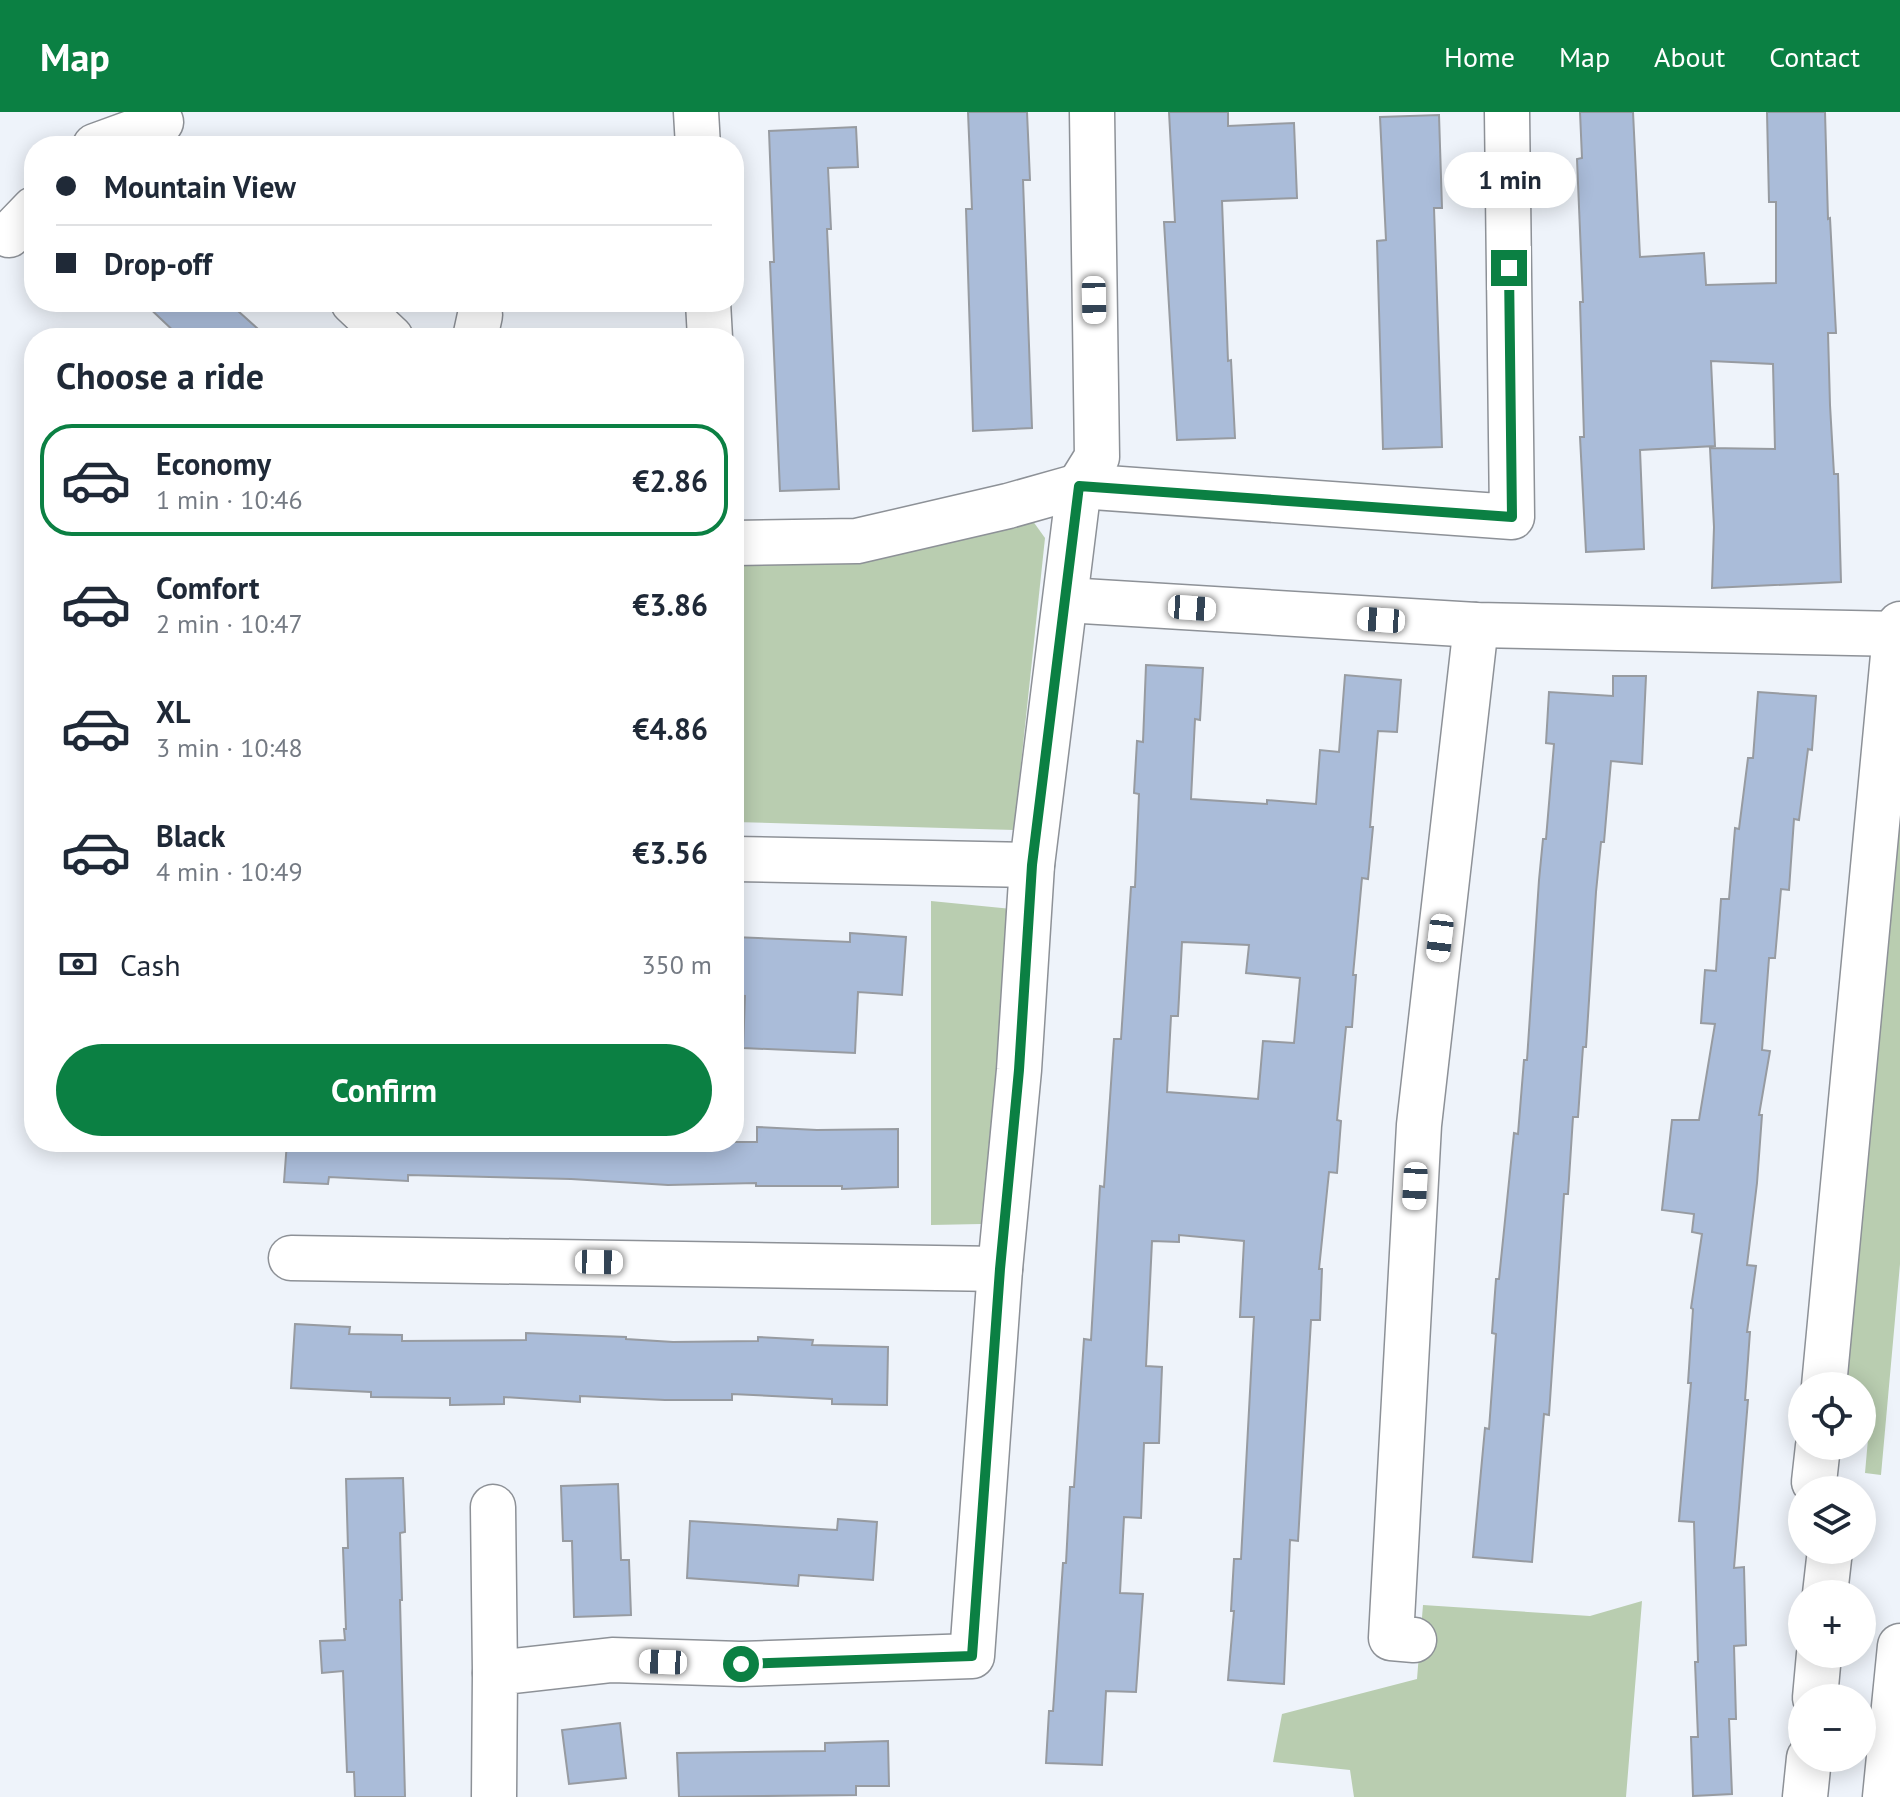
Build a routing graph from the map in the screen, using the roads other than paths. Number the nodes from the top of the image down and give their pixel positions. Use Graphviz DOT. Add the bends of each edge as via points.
graph roads {
  1 [pos="696,112"];
  2 [pos="1092,112"];
  3 [pos="1507,112"];
  4 [pos="171,127"];
  5 [pos="135,136"];
  6 [pos="697,136"];
  7 [pos="364,312"];
  8 [pos="380,328"];
  9 [pos="1079,486"];
  10 [pos="744,543"];
  11 [pos="1066,600"];
  12 [pos="1476,625"];
  13 [pos="1898,630"];
  14 [pos="744,859"];
  15 [pos="1032,865"];
  16 [pos="291,1258"];
  17 [pos="1000,1269"];
  18 [pos="1825,1372"];
  19 [pos="493,1507"];
  20 [pos="1414,1640"];
  21 [pos="1900,1646"];
  22 [pos="495,1673"];
  23 [pos="1808,1772"];
  24 [pos="494,1797"];
  25 [pos="1805,1797"];
  26 [pos="1885,1797"];
  1 -- 6 [label="street"];
  2 -- 9 [label="street" via="1097,457"];
  3 -- 9 [label="street" via="1512,517"];
  4 -- 5 [label="street"];
  7 -- 8 [label="street"];
  9 -- 10 [label="street" via="857,541"];
  9 -- 11 [label="street"];
  11 -- 12 [label="street"];
  11 -- 15 [label="street"];
  12 -- 13 [label="street"];
  12 -- 20 [label="street" via="1419,1125 1391,1638"];
  13 -- 18 [label="street"];
  14 -- 15 [label="street"];
  15 -- 17 [label="street"];
  16 -- 17 [label="street"];
  17 -- 22 [label="street" via="972,1656 741,1664 612,1660"];
  19 -- 22 [label="street"];
  21 -- 26 [label="street"];
  22 -- 24 [label="street"];
  23 -- 25 [label="street"];
}
